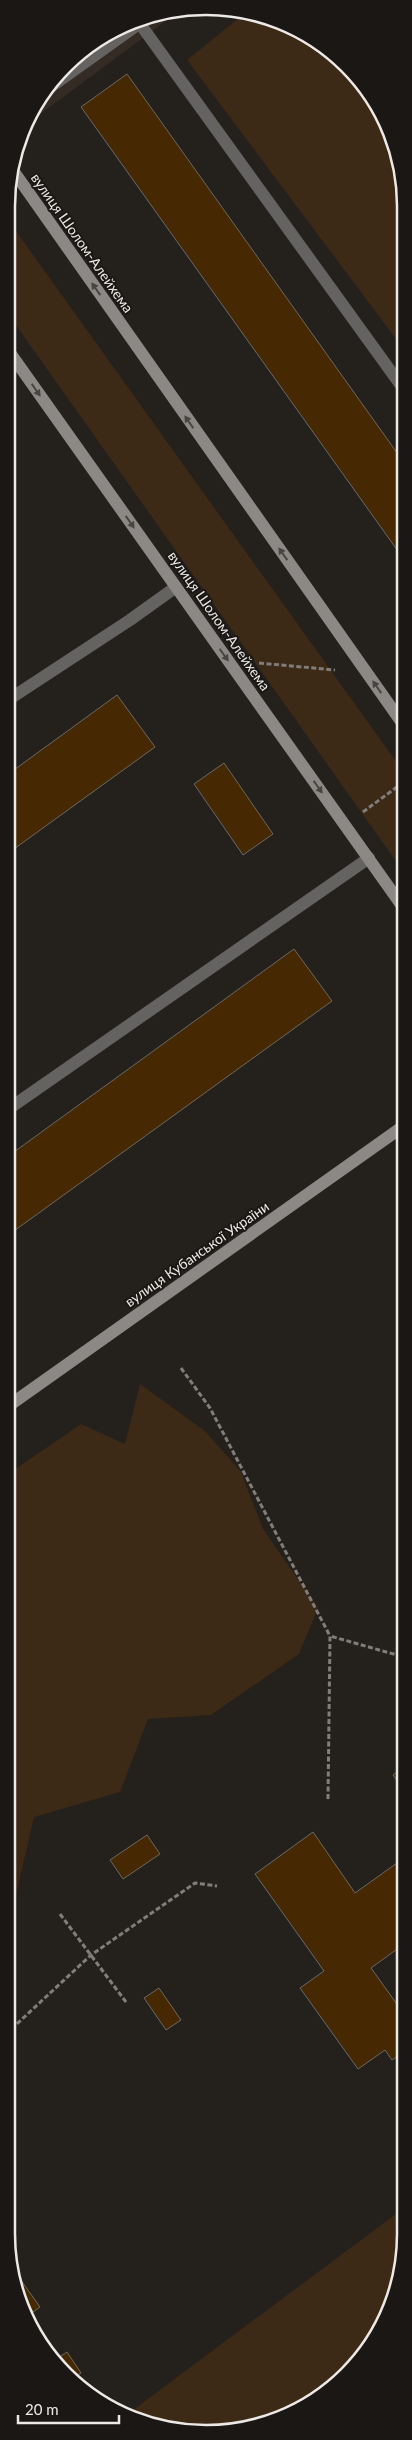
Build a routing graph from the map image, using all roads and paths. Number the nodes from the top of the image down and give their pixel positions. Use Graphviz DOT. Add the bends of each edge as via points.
graph roads {
  1 [pos="142,26"];
  2 [pos="119,37"];
  3 [pos="68,74"];
  4 [pos="18,177"];
  5 [pos="15,360"];
  6 [pos="397,380"];
  7 [pos="176,587"];
  8 [pos="228,660"];
  9 [pos="366,672"];
  10 [pos="15,695"];
  11 [pos="397,716"];
  12 [pos="397,787"];
  13 [pos="345,825"];
  14 [pos="368,858"];
  15 [pos="397,899"];
  16 [pos="15,1104"];
  17 [pos="397,1131"];
  18 [pos="181,1368"];
  19 [pos="15,1401"];
  20 [pos="330,1636"];
  21 [pos="397,1655"];
  22 [pos="328,1799"];
  23 [pos="216,1886"];
  24 [pos="60,1914"];
  25 [pos="91,1955"];
  26 [pos="126,2002"];
  27 [pos="15,2026"];
  1 -- 6 [label="lane"];
  2 -- 3 [label="lane"];
  9 -- 4 [label="street, вулиця Шолом-Алейхема, one-way"];
  5 -- 7 [label="street, вулиця Шолом-Алейхема, one-way"];
  7 -- 8 [label="street, вулиця Шолом-Алейхема, one-way"];
  7 -- 10 [label="lane"];
  8 -- 9 [label="path"];
  8 -- 13 [label="street, вулиця Шолом-Алейхема, one-way"];
  11 -- 9 [label="street, вулиця Шолом-Алейхема, one-way"];
  12 -- 13 [label="path"];
  13 -- 14 [label="street, вулиця Шолом-Алейхема"];
  14 -- 15 [label="street, вулиця Шолом-Алейхема"];
  14 -- 16 [label="lane"];
  17 -- 19 [label="street, вулиця Кубанської України"];
  18 -- 20 [label="path" via="210,1408"];
  20 -- 21 [label="path"];
  20 -- 22 [label="path"];
  23 -- 25 [label="path" via="195,1883"];
  24 -- 25 [label="path"];
  25 -- 26 [label="path"];
  25 -- 27 [label="path"];
}
